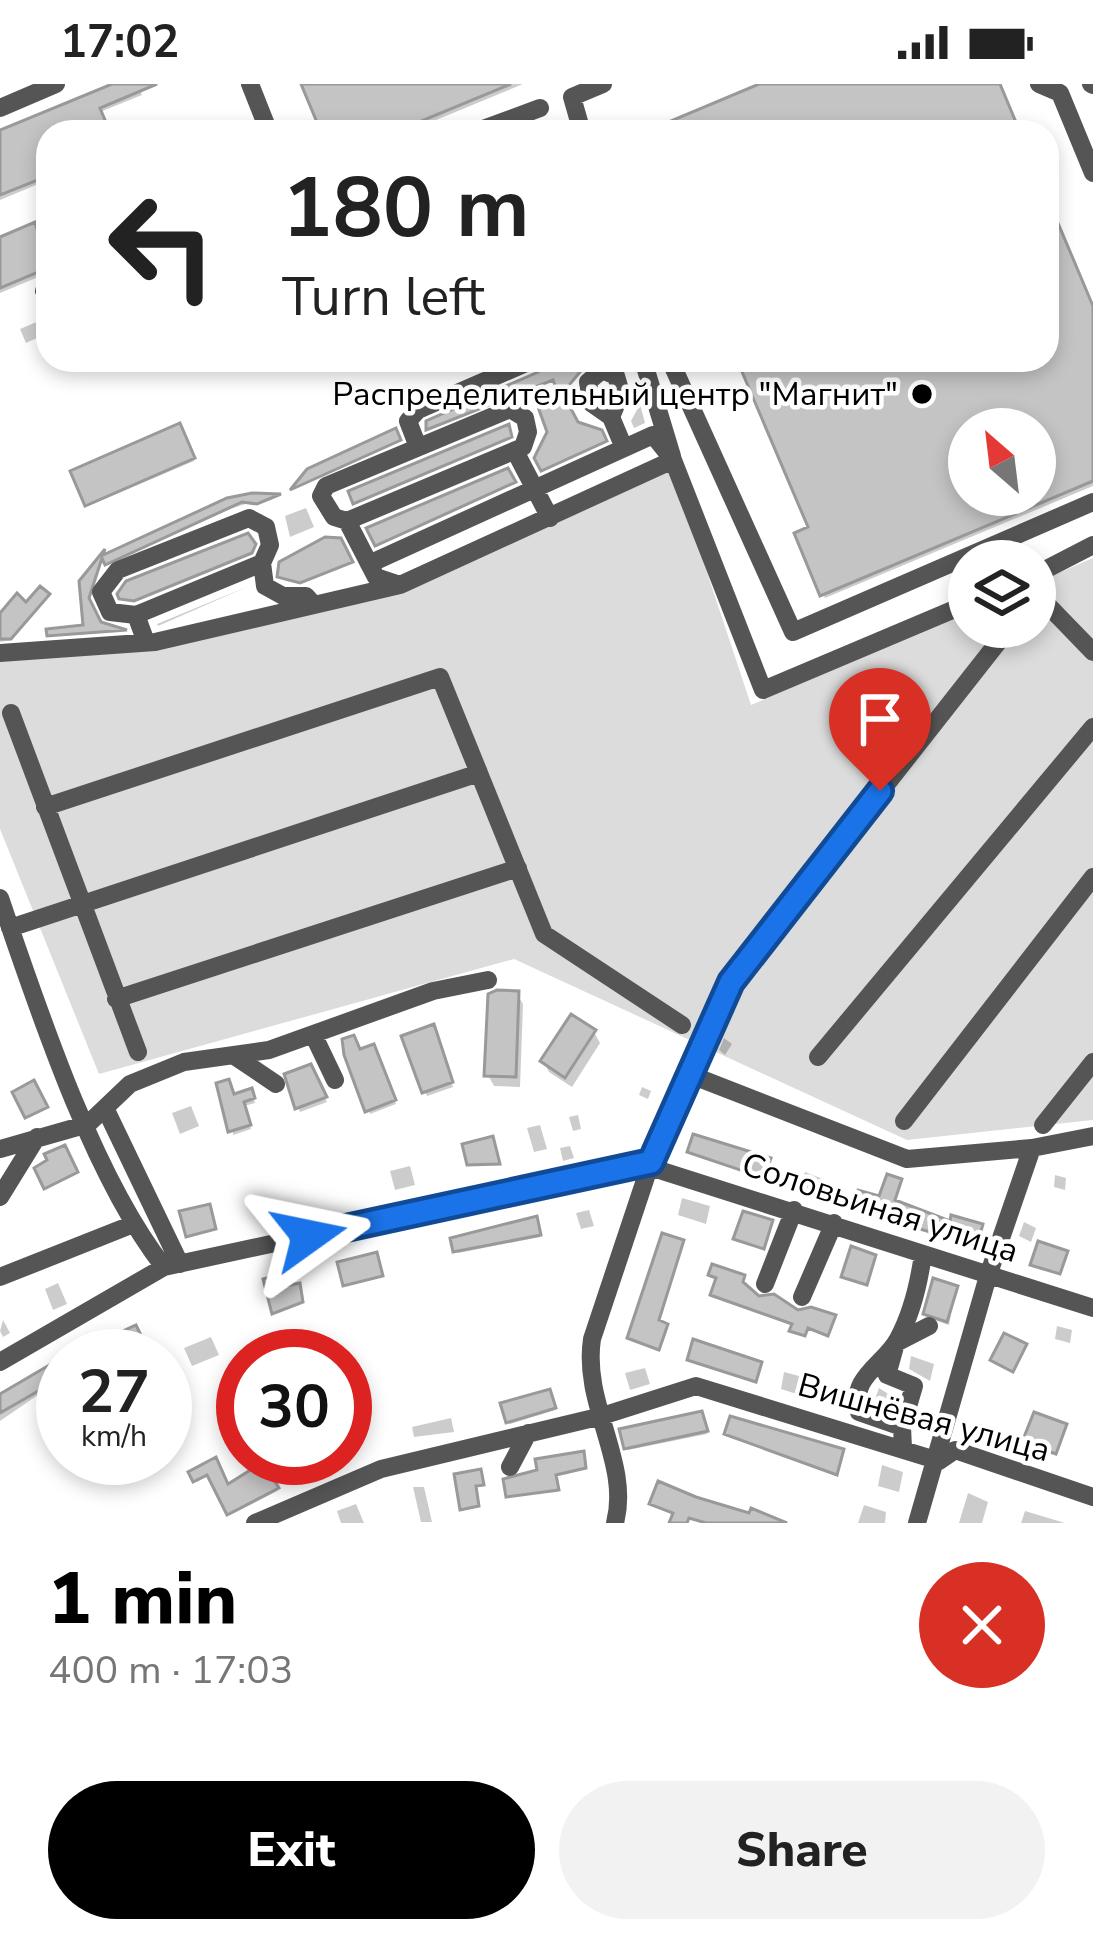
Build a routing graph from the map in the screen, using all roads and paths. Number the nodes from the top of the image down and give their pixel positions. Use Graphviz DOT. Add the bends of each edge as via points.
graph roads {
  1 [pos="56,84"];
  2 [pos="250,84"];
  3 [pos="603,84"];
  4 [pos="1040,84"];
  5 [pos="0,107"];
  6 [pos="540,108"];
  7 [pos="264,120"];
  8 [pos="508,120"];
  9 [pos="579,120"];
  10 [pos="1093,173"];
  11 [pos="505,372"];
  12 [pos="647,372"];
  13 [pos="675,372"];
  14 [pos="611,417"];
  15 [pos="418,447"];
  16 [pos="624,448"];
  17 [pos="514,451"];
  18 [pos="674,460"];
  19 [pos="536,490"];
  20 [pos="1093,502"];
  21 [pos="550,518"];
  22 [pos="347,521"];
  23 [pos="1093,545"];
  24 [pos="262,563"];
  25 [pos="369,564"];
  26 [pos="1056,564"];
  27 [pos="400,585"];
  28 [pos="314,605"];
  29 [pos="948,612"];
  30 [pos="136,615"];
  31 [pos="1056,615"];
  32 [pos="146,642"];
  33 [pos="993,648"];
  34 [pos="1093,652"];
  35 [pos="0,653"];
  36 [pos="11,713"];
  37 [pos="1093,727"];
  38 [pos="479,773"];
  39 [pos="45,807"];
  40 [pos="518,868"];
  41 [pos="1093,877"];
  42 [pos="0,898"];
  43 [pos="80,905"];
  44 [pos="10,928"];
  45 [pos="488,980"];
  46 [pos="116,999"];
  47 [pos="682,1025"];
  48 [pos="313,1034"];
  49 [pos="137,1052"];
  50 [pos="236,1057"];
  51 [pos="818,1058"];
  52 [pos="1093,1062"];
  53 [pos="691,1075"];
  54 [pos="335,1080"];
  55 [pos="276,1084"];
  56 [pos="106,1110"];
  57 [pos="904,1121"];
  58 [pos="88,1124"];
  59 [pos="1043,1126"];
  60 [pos="1093,1136"];
  61 [pos="37,1137"];
  62 [pos="1032,1148"];
  63 [pos="0,1149"];
  64 [pos="651,1162"];
  65 [pos="0,1197"];
  66 [pos="794,1210"];
  67 [pos="834,1223"];
  68 [pos="131,1225"];
  69 [pos="923,1254"];
  70 [pos="172,1266"];
  71 [pos="988,1276"];
  72 [pos="0,1277"];
  73 [pos="765,1284"];
  74 [pos="802,1297"];
  75 [pos="1093,1308"];
  76 [pos="929,1326"];
  77 [pos="896,1343"];
  78 [pos="0,1362"];
  79 [pos="602,1416"];
  80 [pos="902,1427"];
  81 [pos="528,1432"];
  82 [pos="903,1448"];
  83 [pos="940,1460"];
  84 [pos="510,1467"];
  85 [pos="1093,1497"];
  86 [pos="616,1519"];
  87 [pos="255,1523"];
  88 [pos="640,1523"];
  89 [pos="917,1523"];
  1 -- 5 [label="street"];
  2 -- 7 [label="street"];
  3 -- 9 [label="street" via="572,97"];
  4 -- 10 [label="street" via="1060,93"];
  6 -- 8 [label="street"];
  11 -- 15 [label="street" via="418,410 408,421"];
  12 -- 18 [label="street"];
  13 -- 20 [label="street" via="793,632"];
  14 -- 16 [label="street"];
  15 -- 17 [label="street" via="510,410 525,418 528,432"];
  15 -- 22 [label="street" via="326,485 326,508"];
  16 -- 18 [label="street" via="653,435"];
  16 -- 19 [label="street"];
  17 -- 19 [label="street"];
  17 -- 22 [label="street"];
  18 -- 21 [label="street"];
  18 -- 29 [label="street" via="763,690"];
  19 -- 21 [label="street"];
  19 -- 25 [label="street"];
  21 -- 27 [label="street"];
  22 -- 25 [label="street"];
  23 -- 26 [label="street"];
  24 -- 28 [label="street" via="265,586"];
  24 -- 30 [label="street"];
  24 -- 30 [label="street" via="266,527 249,518 118,570 101,592 110,613"];
  25 -- 27 [label="street" via="376,577"];
  27 -- 28 [label="street"];
  28 -- 32 [label="street"];
  30 -- 32 [label="street"];
  31 -- 34 [label="street"];
  32 -- 35 [label="street"];
  33 -- 53 [label="street" via="731,982"];
  36 -- 39 [label="street"];
  37 -- 51 [label="street"];
  38 -- 39 [label="street" via="440,677"];
  38 -- 40 [label="street"];
  38 -- 43 [label="street"];
  39 -- 43 [label="street"];
  40 -- 46 [label="street"];
  40 -- 47 [label="street" via="544,934"];
  41 -- 57 [label="street"];
  42 -- 44 [label="street"];
  43 -- 44 [label="street"];
  43 -- 46 [label="street"];
  44 -- 58 [label="street"];
  45 -- 48 [label="street"];
  46 -- 49 [label="street"];
  48 -- 50 [label="street"];
  48 -- 54 [label="street"];
  50 -- 55 [label="street"];
  50 -- 56 [label="street" via="184,1062 130,1084"];
  52 -- 59 [label="street"];
  53 -- 62 [label="street" via="907,1159"];
  53 -- 64 [label="street"];
  56 -- 58 [label="street"];
  56 -- 70 [label="street"];
  58 -- 61 [label="street"];
  58 -- 68 [label="street"];
  60 -- 62 [label="street"];
  61 -- 63 [label="street"];
  61 -- 65 [label="street"];
  62 -- 71 [label="street"];
  64 -- 66 [label="street, Соловьиная улица"];
  64 -- 70 [label="street"];
  64 -- 79 [label="street" via="592,1339 593,1405"];
  66 -- 67 [label="street, Соловьиная улица"];
  66 -- 73 [label="street"];
  67 -- 69 [label="street, Соловьиная улица"];
  67 -- 74 [label="street"];
  68 -- 70 [label="street"];
  68 -- 72 [label="street"];
  69 -- 71 [label="street, Соловьиная улица"];
  69 -- 77 [label="street"];
  70 -- 78 [label="street"];
  71 -- 75 [label="street, Соловьиная улица"];
  71 -- 83 [label="street"];
  76 -- 77 [label="street"];
  77 -- 80 [label="street" via="886,1375 914,1386"];
  77 -- 80 [label="street" via="866,1371 856,1402 859,1412"];
  79 -- 81 [label="street, Вишнёвая улица"];
  79 -- 82 [label="street, Вишнёвая улица" via="696,1386"];
  79 -- 86 [label="street"];
  80 -- 82 [label="street"];
  81 -- 84 [label="street"];
  81 -- 87 [label="street, Вишнёвая улица" via="381,1468"];
  82 -- 83 [label="street, Вишнёвая улица"];
  83 -- 85 [label="street, Вишнёвая улица" via="956,1450"];
  83 -- 89 [label="street"];
  86 -- 88 [label="street"];
}
